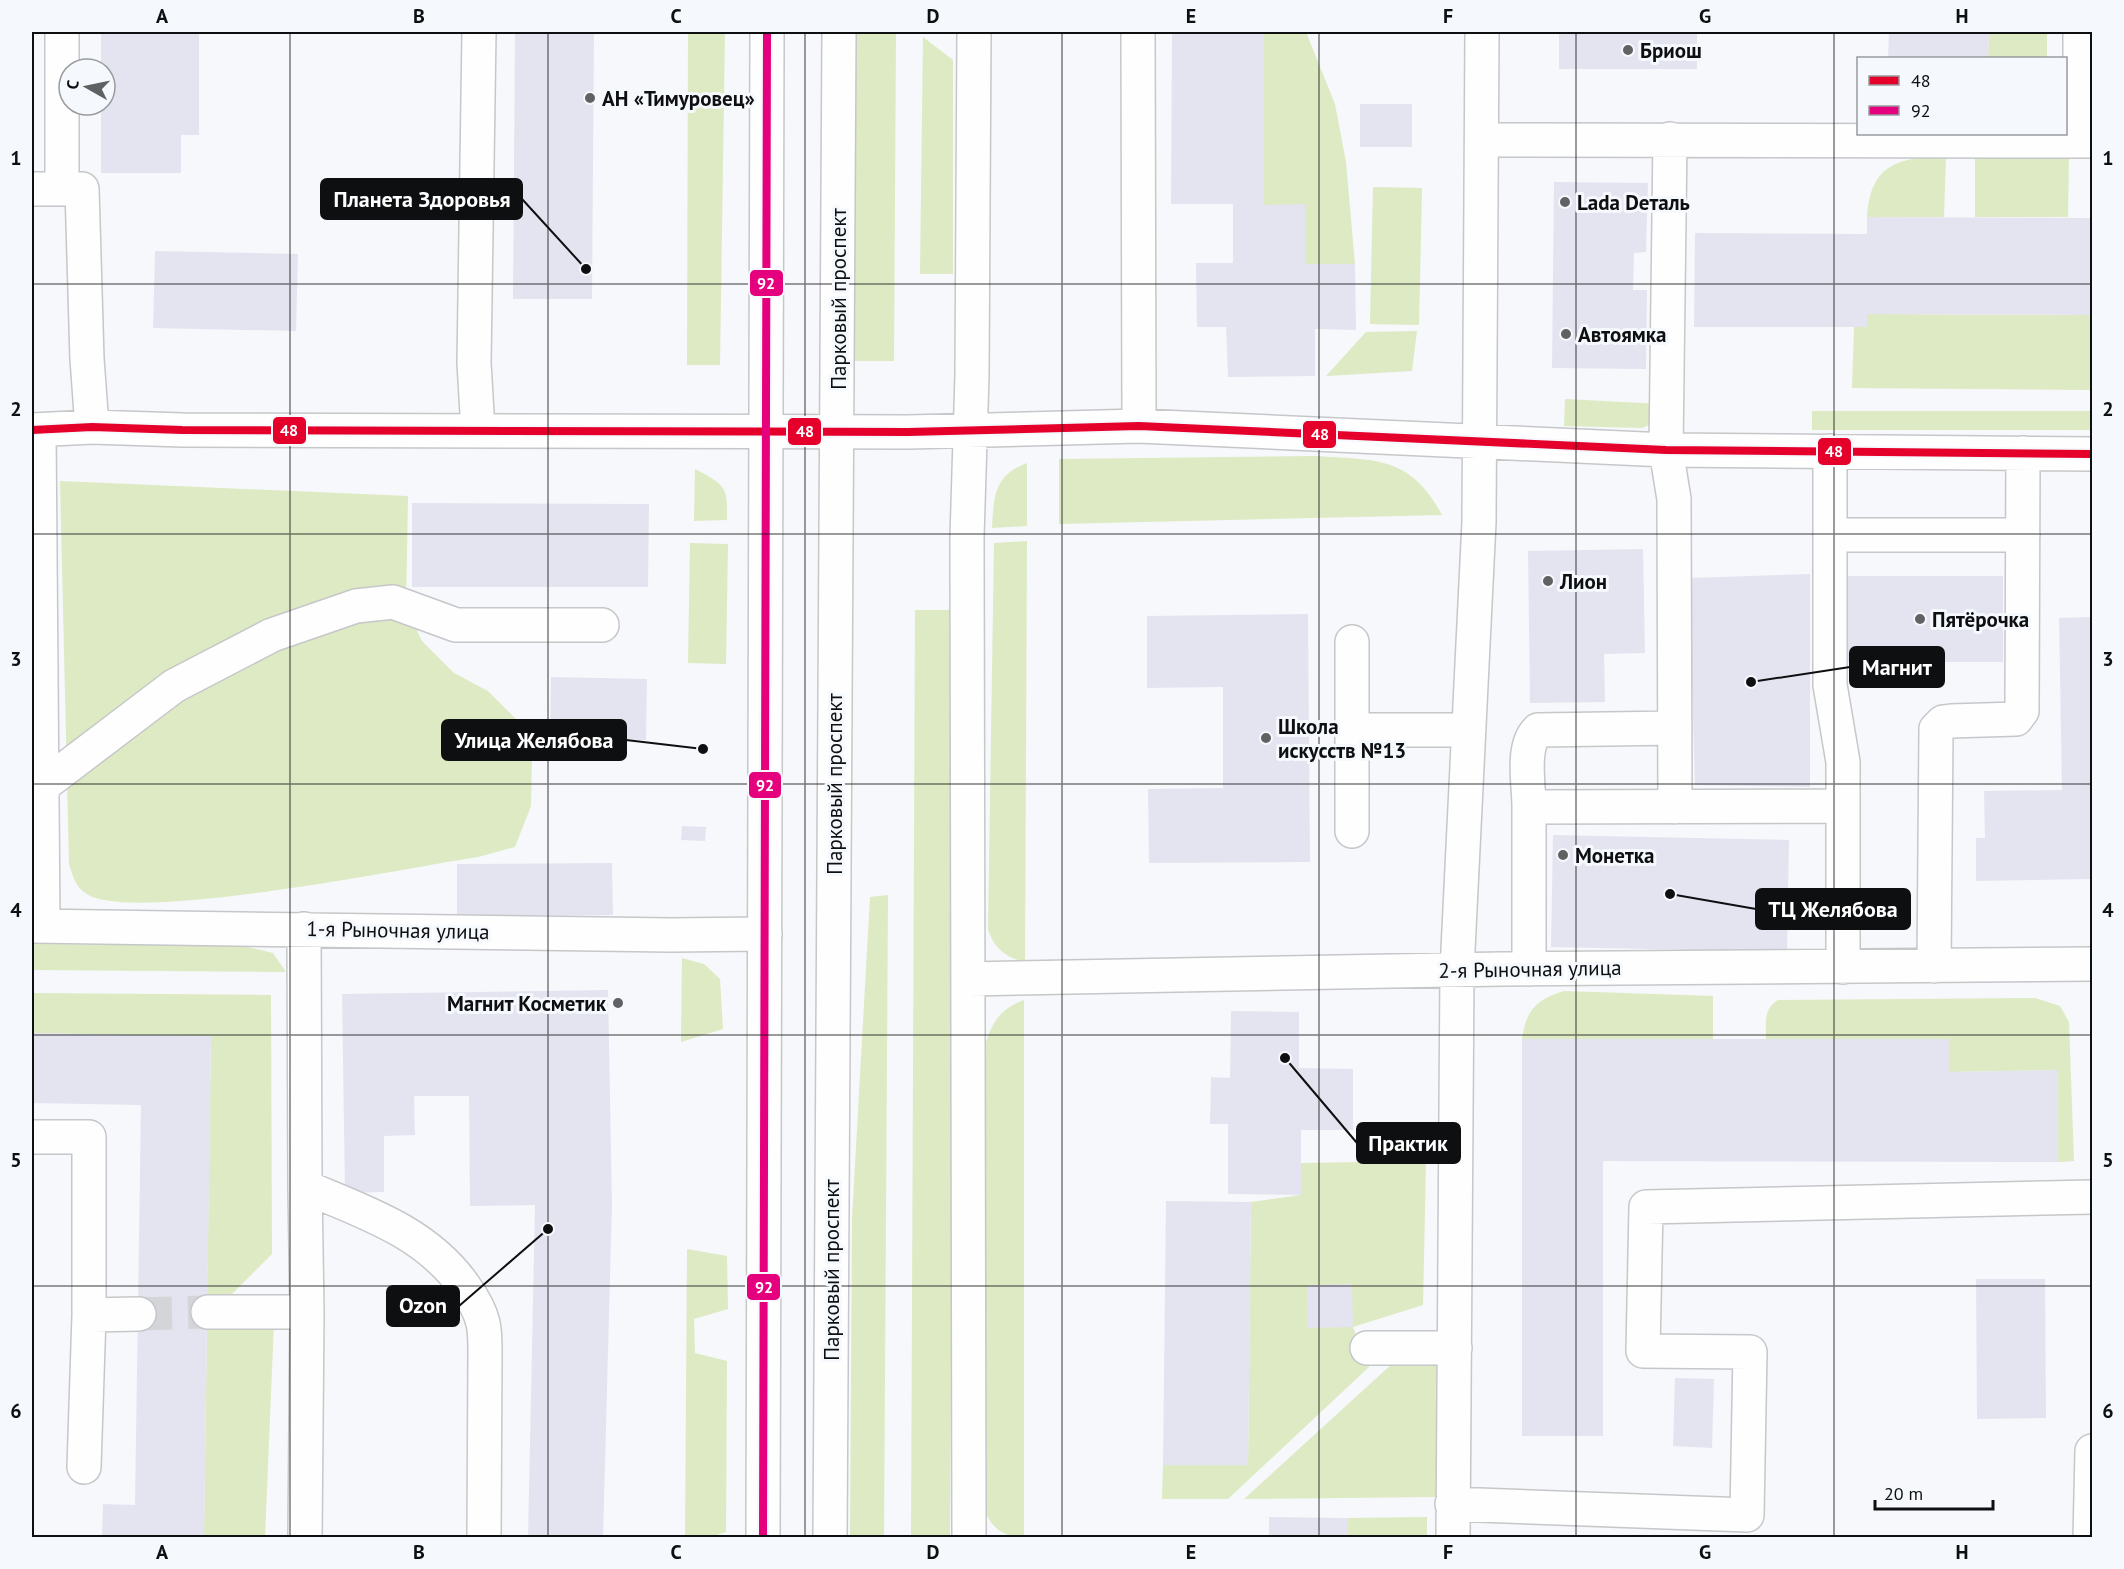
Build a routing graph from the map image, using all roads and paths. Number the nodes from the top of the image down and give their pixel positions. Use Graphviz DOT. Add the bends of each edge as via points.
graph roads {
  1 [pos="62,32"];
  2 [pos="479,32"];
  3 [pos="767,32"];
  4 [pos="839,32"];
  5 [pos="974,32"];
  6 [pos="1138,32"];
  7 [pos="1482,32"];
  8 [pos="2080,32"];
  9 [pos="1670,139"];
  10 [pos="1482,140"];
  11 [pos="2086,141"];
  12 [pos="47,189"];
  13 [pos="1139,426"];
  14 [pos="92,427"];
  15 [pos="35,430"];
  16 [pos="478,430"];
  17 [pos="765,431"];
  18 [pos="837,431"];
  19 [pos="968,432"];
  20 [pos="1479,441"];
  21 [pos="1666,450"];
  22 [pos="1830,451"];
  23 [pos="2023,453"];
  24 [pos="2092,454"];
  25 [pos="1830,535"];
  26 [pos="2023,535"];
  27 [pos="602,625"];
  28 [pos="1352,642"];
  29 [pos="1675,728"];
  30 [pos="1352,730"];
  31 [pos="1469,730"];
  32 [pos="41,787"];
  33 [pos="1843,806"];
  34 [pos="1529,807"];
  35 [pos="1675,807"];
  36 [pos="1353,831"];
  37 [pos="37,926"];
  38 [pos="304,929"];
  39 [pos="765,934"];
  40 [pos="2092,964"];
  41 [pos="1934,966"];
  42 [pos="1843,967"];
  43 [pos="1529,969"];
  44 [pos="1457,970"];
  45 [pos="969,979"];
  46 [pos="32,1137"];
  47 [pos="305,1187"];
  48 [pos="2092,1197"];
  49 [pos="208,1312"];
  50 [pos="307,1312"];
  51 [pos="139,1314"];
  52 [pos="89,1315"];
  53 [pos="1367,1348"];
  54 [pos="1455,1348"];
  55 [pos="2092,1451"];
  56 [pos="84,1467"];
  57 [pos="1452,1504"];
  58 [pos="305,1538"];
  59 [pos="484,1538"];
  60 [pos="763,1538"];
  61 [pos="830,1538"];
  62 [pos="969,1538"];
  63 [pos="1453,1538"];
  64 [pos="2090,1538"];
  1 -- 12 [label="street"];
  2 -- 16 [label="street" via="474,363"];
  3 -- 17 [label="street"];
  4 -- 18 [label="street, Парковый проспект"];
  5 -- 19 [label="street" via="972,375"];
  6 -- 13 [label="street"];
  7 -- 10 [label="street"];
  8 -- 11 [label="street"];
  9 -- 10 [label="street"];
  9 -- 11 [label="street"];
  9 -- 21 [label="street"];
  10 -- 20 [label="street"];
  12 -- 14 [label="street" via="82,189"];
  13 -- 19 [label="street"];
  13 -- 20 [label="street"];
  14 -- 15 [label="street"];
  14 -- 16 [label="street"];
  15 -- 32 [label="street"];
  16 -- 17 [label="street"];
  17 -- 18 [label="street"];
  17 -- 39 [label="street"];
  18 -- 19 [label="street"];
  18 -- 61 [label="street, Парковый проспект"];
  19 -- 45 [label="street"];
  20 -- 21 [label="street"];
  20 -- 31 [label="street"];
  21 -- 22 [label="street"];
  21 -- 29 [label="street" via="1674,499"];
  22 -- 23 [label="street"];
  22 -- 25 [label="street"];
  23 -- 24 [label="street"];
  23 -- 26 [label="street"];
  25 -- 26 [label="street"];
  25 -- 33 [label="street" via="1830,685 1843,762"];
  26 -- 41 [label="street" via="2022,711 2016,719 1951,721 1936,729"];
  27 -- 32 [label="street" via="456,625 393,602 356,606 272,635 174,686"];
  28 -- 30 [label="street"];
  29 -- 34 [label="street" via="1538,730 1529,747"];
  29 -- 35 [label="street"];
  30 -- 31 [label="street"];
  30 -- 36 [label="street"];
  31 -- 44 [label="street"];
  32 -- 37 [label="street"];
  33 -- 35 [label="street"];
  33 -- 42 [label="street"];
  34 -- 35 [label="street"];
  34 -- 43 [label="street"];
  37 -- 38 [label="street, 1-я Рыночная улица"];
  38 -- 39 [label="street, 1-я Рыночная улица"];
  38 -- 47 [label="street"];
  39 -- 60 [label="street"];
  40 -- 41 [label="street, 2-я Рыночная улица"];
  41 -- 42 [label="street, 2-я Рыночная улица"];
  42 -- 43 [label="street, 2-я Рыночная улица"];
  43 -- 44 [label="street, 2-я Рыночная улица"];
  44 -- 45 [label="street, 2-я Рыночная улица"];
  44 -- 54 [label="street"];
  45 -- 62 [label="street"];
  46 -- 52 [label="street" via="90,1137"];
  47 -- 50 [label="street"];
  47 -- 59 [label="street" via="397,1226 433,1250 474,1299 483,1322 485,1351"];
  48 -- 57 [label="street" via="1646,1207 1643,1351 1750,1352 1748,1515"];
  49 -- 50 [label="street"];
  50 -- 58 [label="street"];
  51 -- 52 [label="street"];
  52 -- 56 [label="street"];
  53 -- 54 [label="street"];
  54 -- 57 [label="street"];
  55 -- 64 [label="street"];
  57 -- 63 [label="street"];
}
